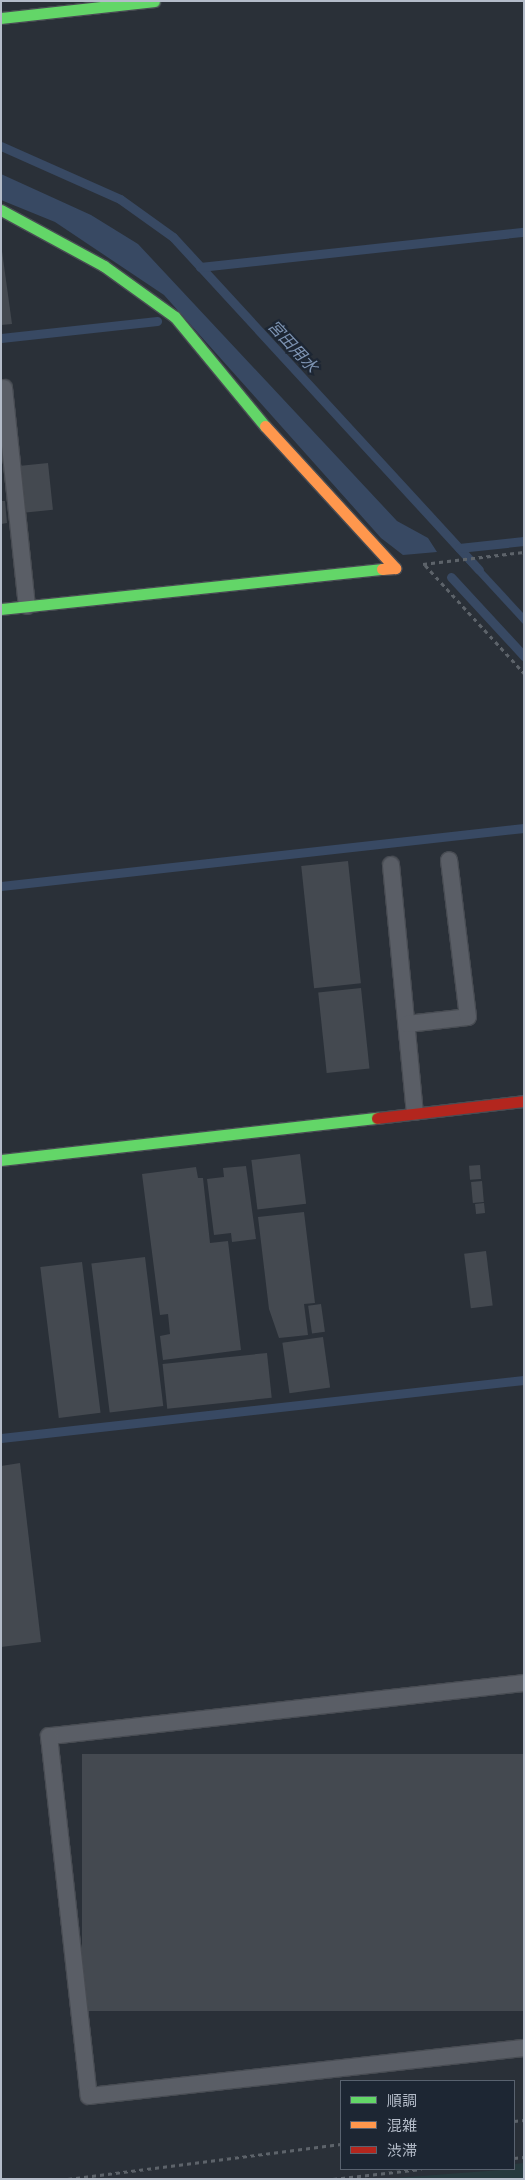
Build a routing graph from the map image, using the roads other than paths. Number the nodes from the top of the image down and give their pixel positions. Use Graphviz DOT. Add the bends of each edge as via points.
graph roads {
  1 [pos="154,1"];
  2 [pos="1,18"];
  3 [pos="1,210"];
  4 [pos="4,388"];
  5 [pos="27,606"];
  6 [pos="1,609"];
  7 [pos="450,860"];
  8 [pos="391,865"];
  9 [pos="406,1024"];
  10 [pos="524,1101"];
  11 [pos="415,1112"];
  12 [pos="1,1160"];
  13 [pos="524,1683"];
  14 [pos="524,2048"];
  1 -- 2 [label="street"];
  3 -- 5 [label="street" via="104,266 175,317 308,477 395,568"];
  4 -- 5 [label="lane"];
  5 -- 6 [label="street"];
  7 -- 9 [label="lane" via="468,1017"];
  8 -- 9 [label="lane"];
  9 -- 11 [label="lane"];
  10 -- 11 [label="street"];
  11 -- 12 [label="street"];
  13 -- 14 [label="lane" via="49,1736 89,2096"];
}
